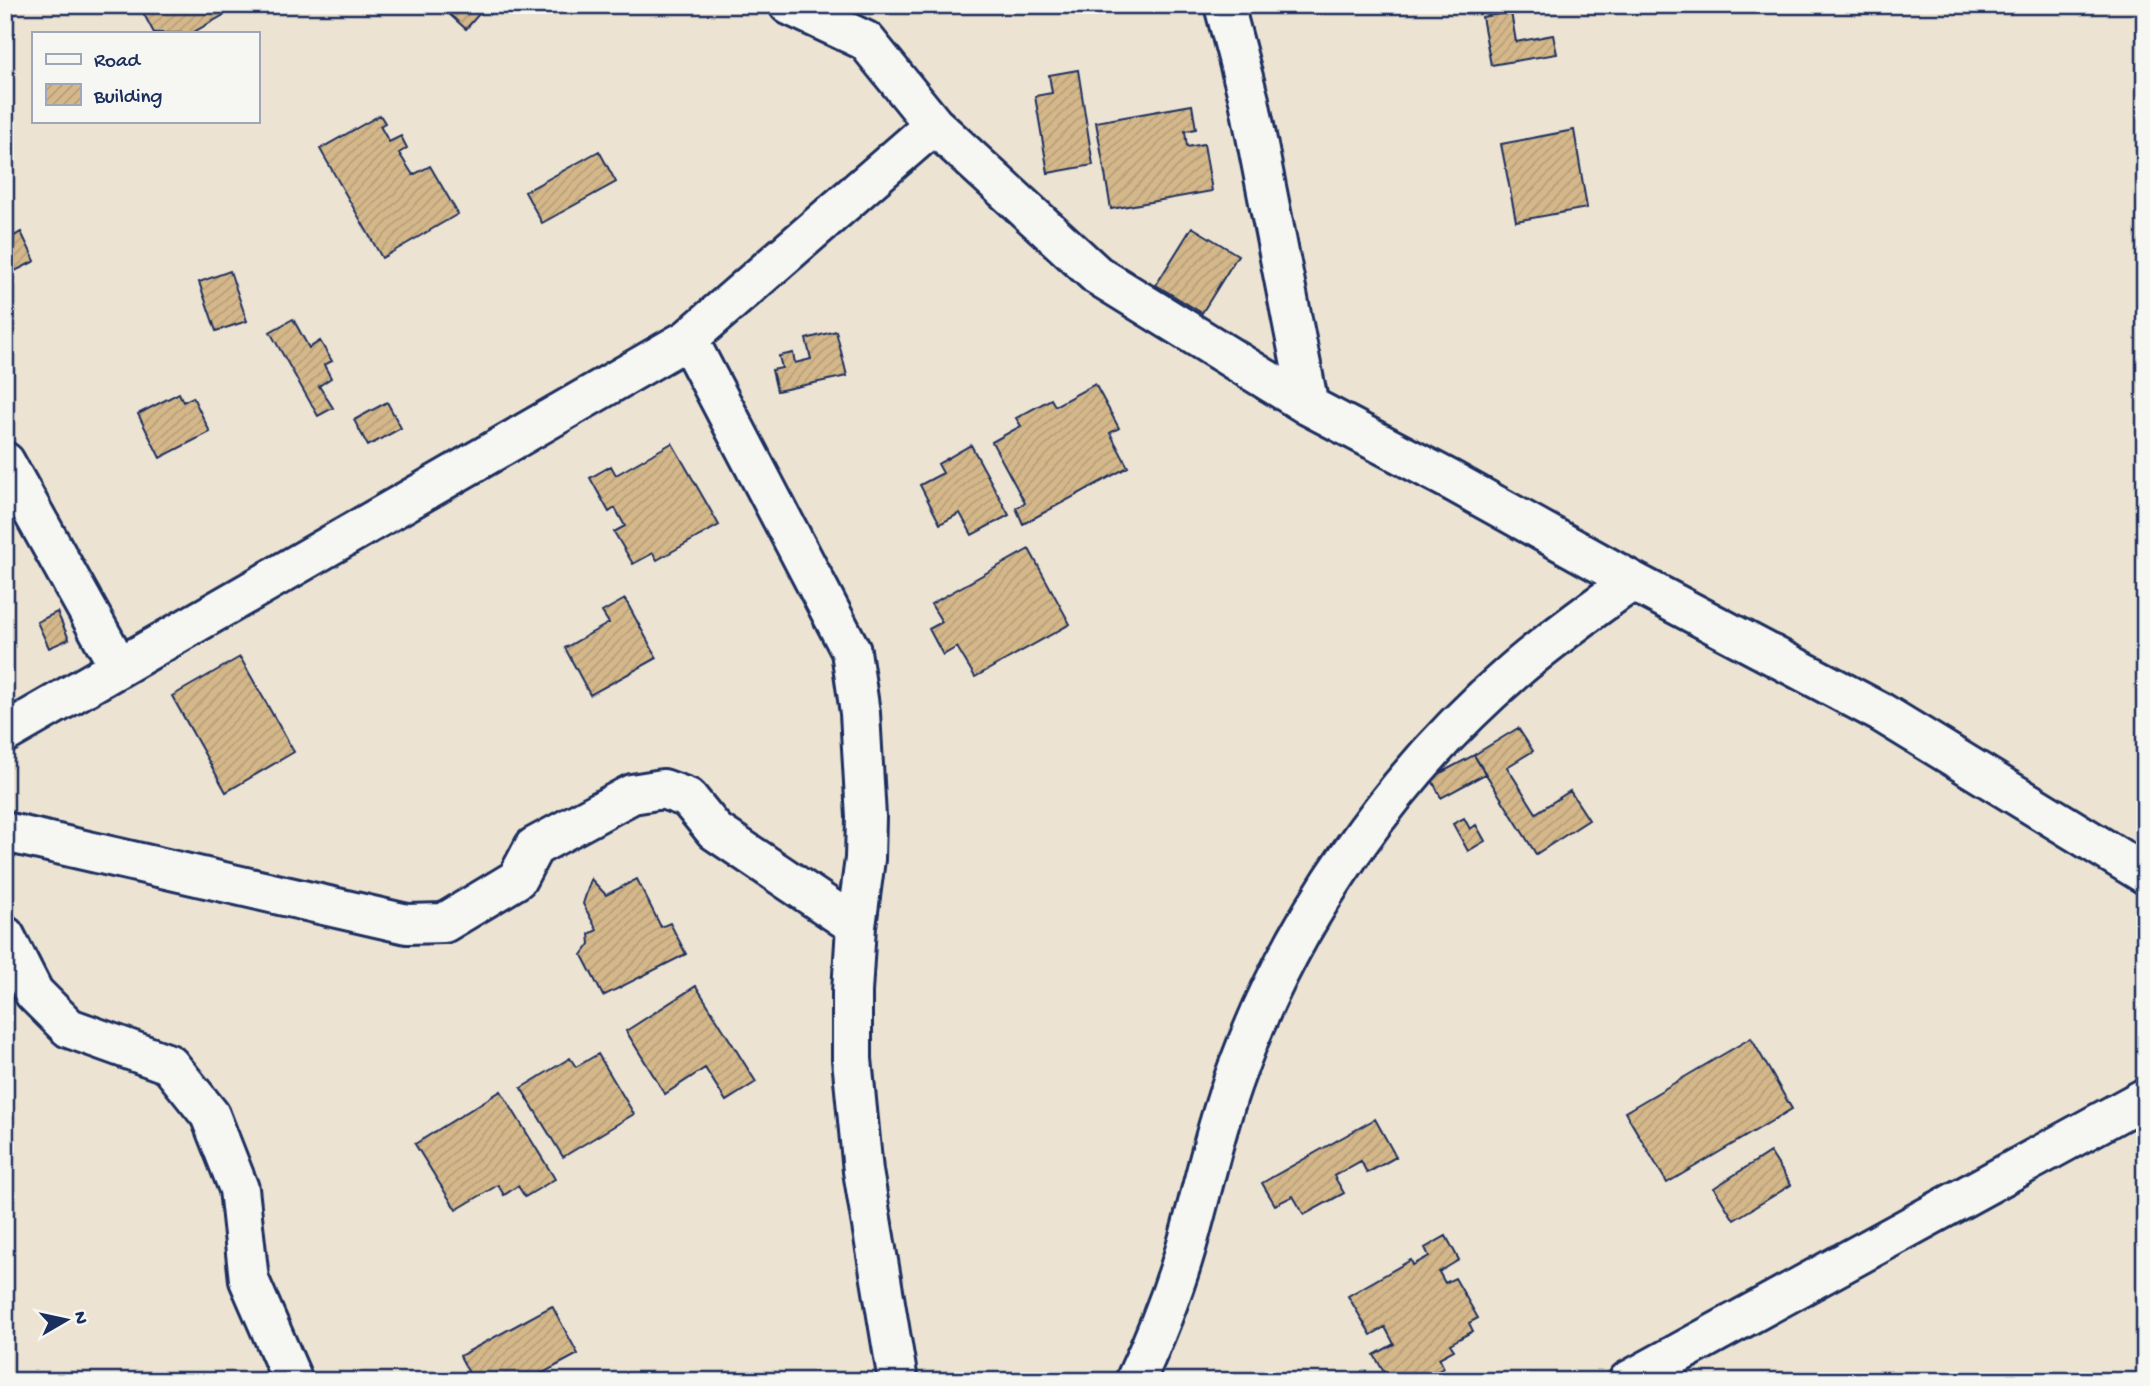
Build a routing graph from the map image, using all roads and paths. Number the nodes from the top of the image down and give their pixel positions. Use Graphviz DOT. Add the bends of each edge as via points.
graph roads {
  1 [pos="789,5"];
  2 [pos="1224,5"];
  3 [pos="934,125"];
  4 [pos="688,339"];
  5 [pos="1309,406"];
  6 [pos="5,462"];
  7 [pos="1632,581"];
  8 [pos="119,667"];
  9 [pos="5,733"];
  10 [pos="5,832"];
  11 [pos="2145,874"];
  12 [pos="856,926"];
  13 [pos="5,936"];
  14 [pos="2145,1098"];
  15 [pos="293,1381"];
  16 [pos="898,1381"];
  17 [pos="1135,1381"];
  18 [pos="1628,1381"];
  1 -- 3 [label="street" via="866,41"];
  2 -- 5 [label="street" via="1249,100"];
  3 -- 4 [label="street"];
  3 -- 5 [label="street" via="1097,275"];
  4 -- 8 [label="street"];
  4 -- 12 [label="street" via="851,651 866,817 866,859"];
  5 -- 7 [label="street"];
  6 -- 8 [label="street"];
  7 -- 11 [label="street" via="1882,713"];
  7 -- 17 [label="street" via="1513,671 1460,722 1363,836 1324,894 1283,965 1237,1070 1186,1250"];
  8 -- 9 [label="street"];
  10 -- 12 [label="street" via="407,925 444,923 517,879 534,847 632,794 663,789 688,798 715,831"];
  12 -- 16 [label="street" via="852,992 856,1115"];
  13 -- 15 [label="street" via="34,993 69,1028 169,1064 210,1115 239,1189 249,1280"];
  14 -- 18 [label="street"];
}
